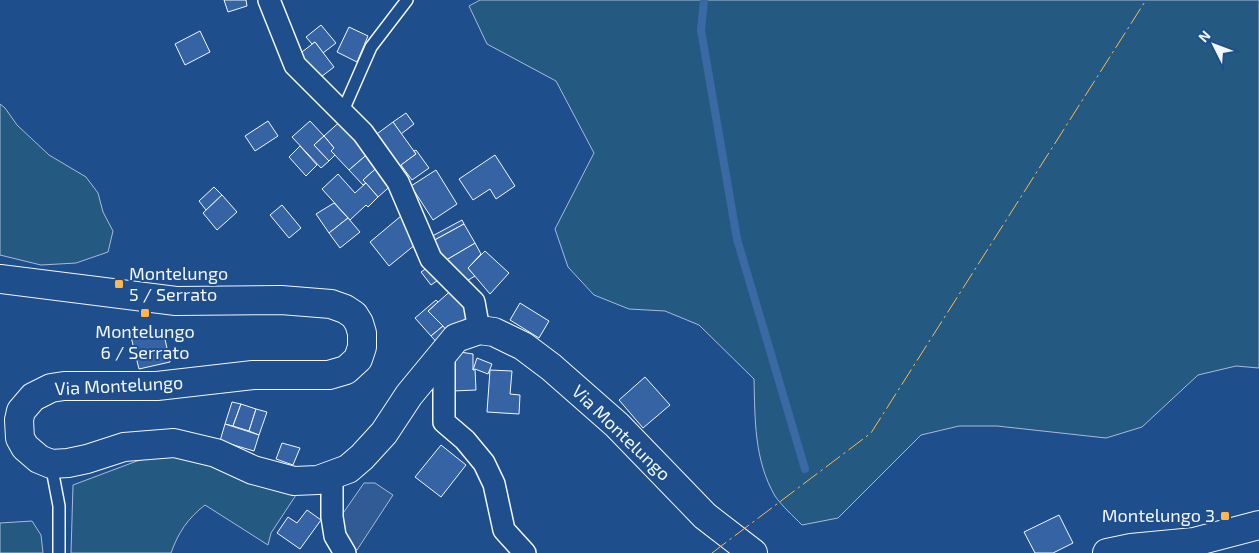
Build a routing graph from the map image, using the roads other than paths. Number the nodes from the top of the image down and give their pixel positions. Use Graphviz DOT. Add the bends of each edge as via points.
graph roads {
  1 [pos="268,0"];
  2 [pos="407,0"];
  3 [pos="342,113"];
  4 [pos="0,280"];
  5 [pos="478,330"];
  6 [pos="444,354"];
  7 [pos="51,464"];
  8 [pos="332,476"];
  9 [pos="1259,525"];
  10 [pos="59,553"];
  11 [pos="345,553"];
  12 [pos="525,553"];
  13 [pos="753,553"];
  14 [pos="1107,553"];
  1 -- 3 [label="street" via="296,65"];
  2 -- 3 [label="lane" via="371,47"];
  3 -- 5 [label="street" via="363,133 398,182 431,259 474,302"];
  4 -- 7 [label="street, Via Montelungo" via="176,301 280,300 331,304 354,315 361,328 362,346 358,359 346,370 329,375 253,375 156,386 51,388 27,403 19,420 20,438 31,454"];
  5 -- 6 [label="street" via="456,338"];
  5 -- 13 [label="street, Via Montelungo" via="494,332 523,346 551,367 617,425 705,516"];
  6 -- 8 [label="street" via="373,445 348,469"];
  6 -- 12 [label="street" via="444,422 484,463 494,484 504,530"];
  7 -- 8 [label="street" via="87,459 124,447 174,442 216,453 253,470 294,482"];
  7 -- 10 [label="lane" via="59,506"];
  8 -- 11 [label="street" via="335,536"];
  9 -- 14 [label="street" via="1194,542"];
}
